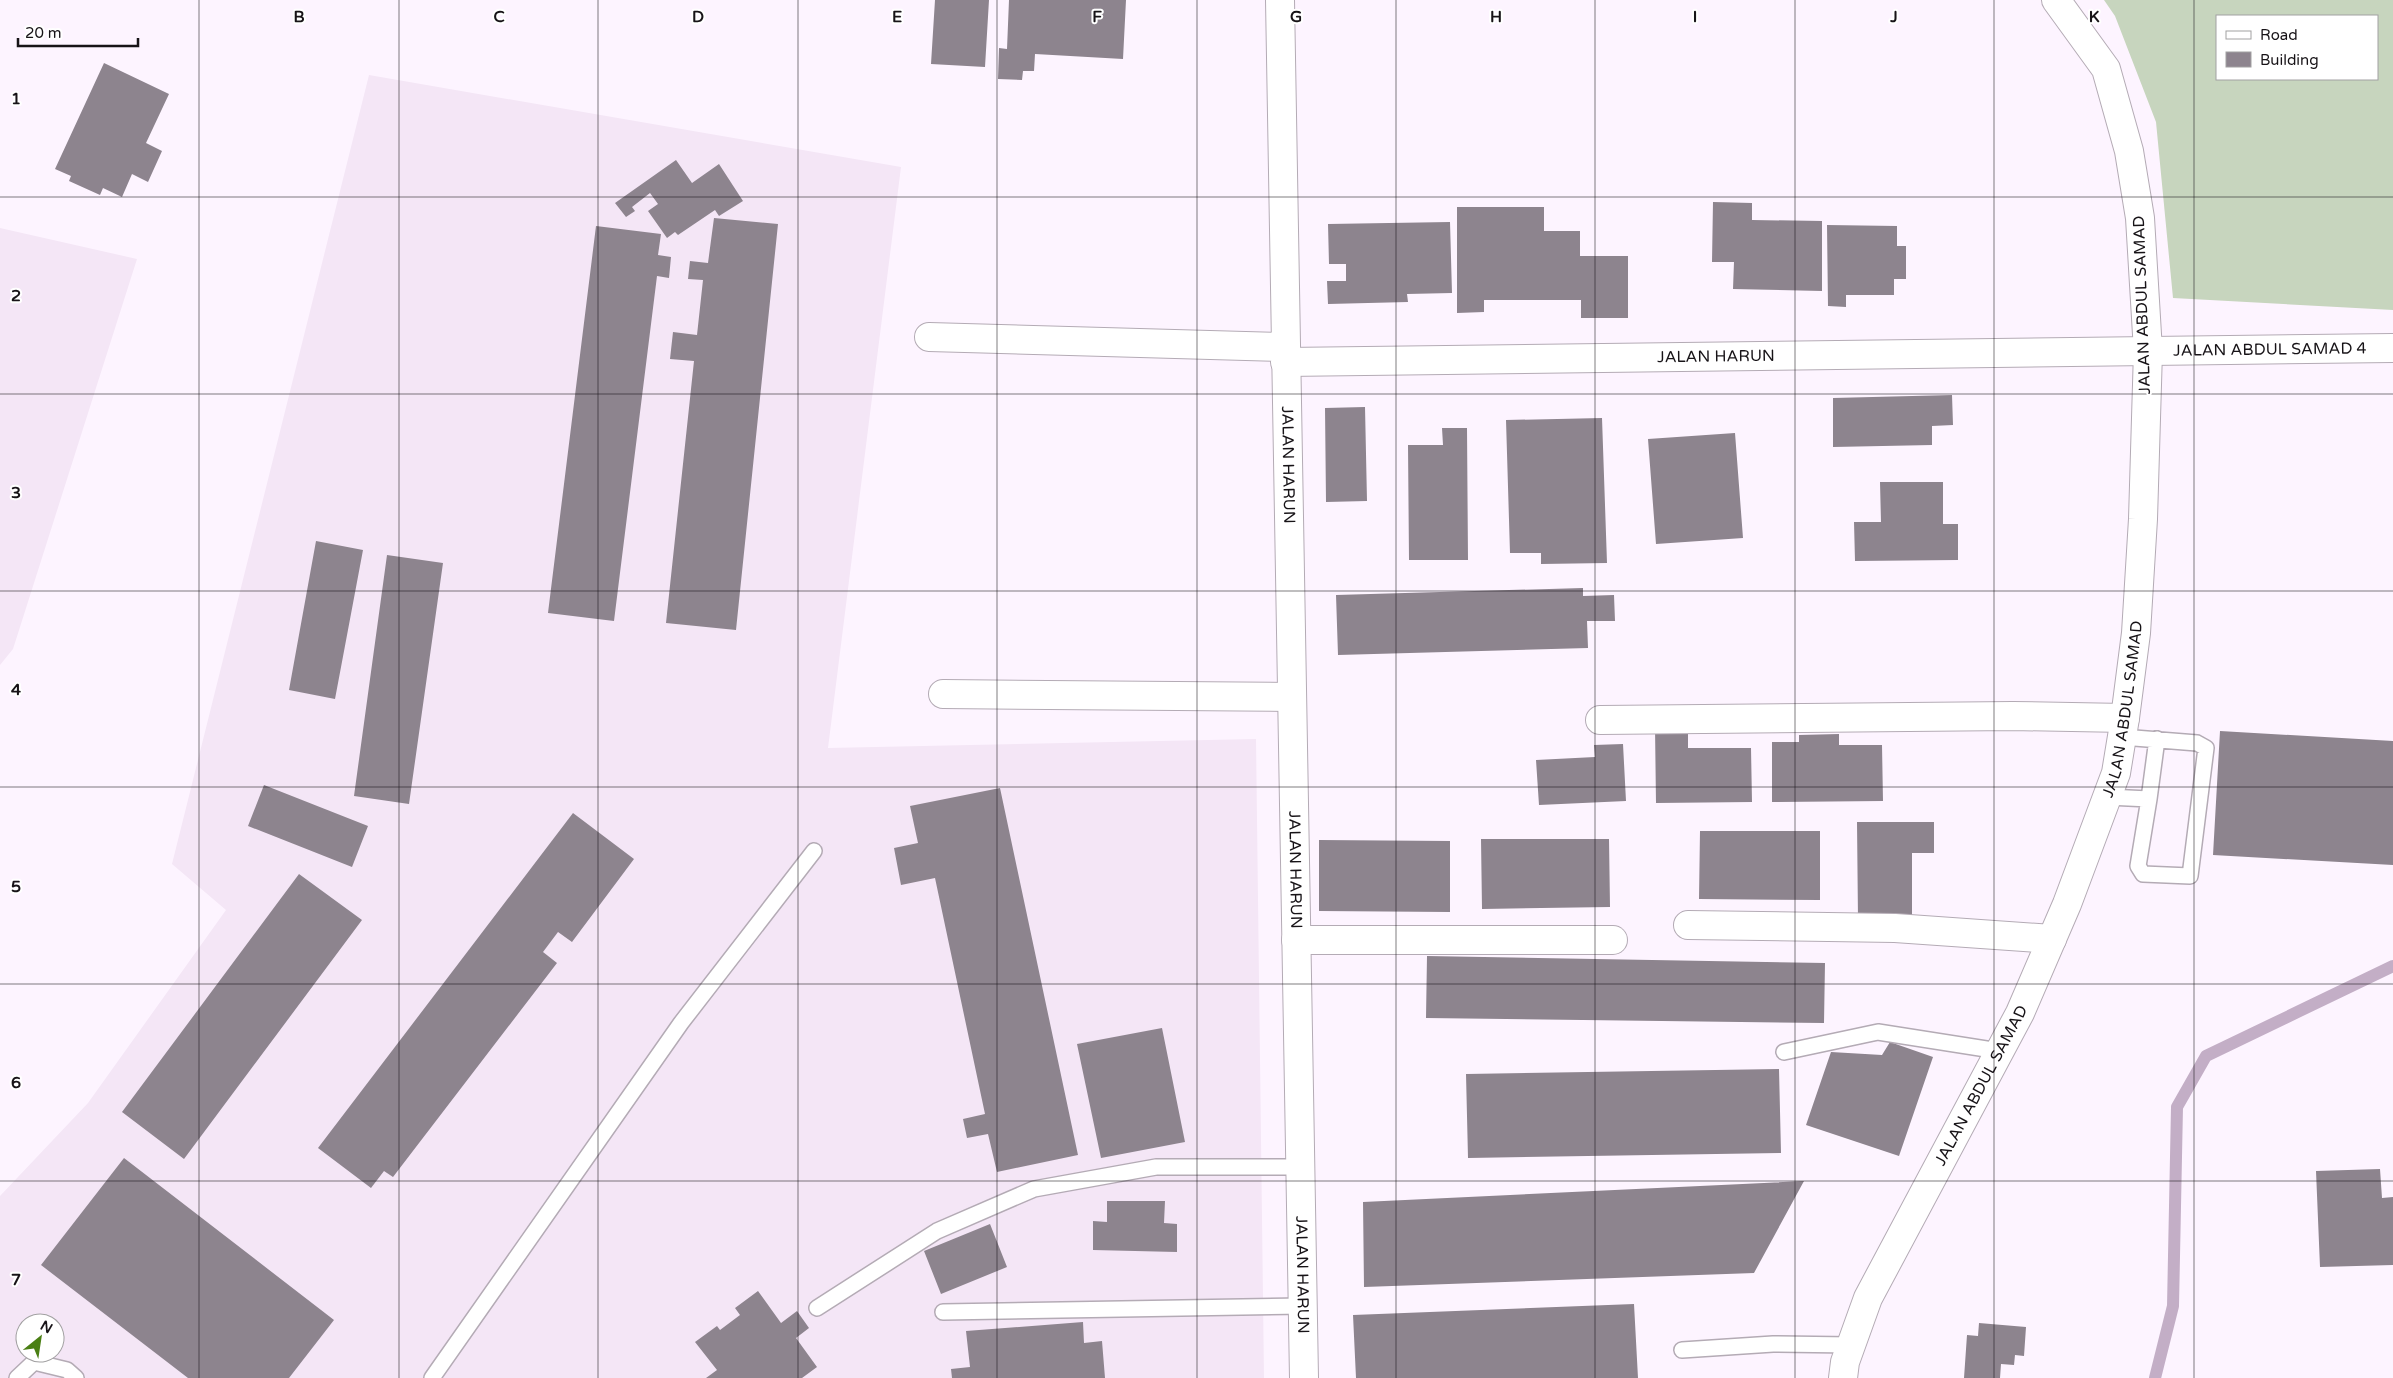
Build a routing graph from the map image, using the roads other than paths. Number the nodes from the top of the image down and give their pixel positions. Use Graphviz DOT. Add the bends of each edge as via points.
graph roads {
  1 [pos="1280,0"];
  2 [pos="2056,0"];
  3 [pos="930,337"];
  4 [pos="2393,348"];
  5 [pos="2148,351"];
  6 [pos="1285,354"];
  7 [pos="943,694"];
  8 [pos="1291,698"];
  9 [pos="1600,720"];
  10 [pos="2124,728"];
  11 [pos="2157,740"];
  12 [pos="2108,797"];
  13 [pos="2149,799"];
  14 [pos="814,851"];
  15 [pos="1688,925"];
  16 [pos="2052,939"];
  17 [pos="1296,940"];
  18 [pos="1614,940"];
  19 [pos="1999,1051"];
  20 [pos="1784,1052"];
  21 [pos="1300,1167"];
  22 [pos="1303,1306"];
  23 [pos="817,1308"];
  24 [pos="943,1312"];
  25 [pos="1851,1345"];
  26 [pos="1682,1350"];
  27 [pos="17,1378"];
  28 [pos="76,1378"];
  29 [pos="432,1378"];
  30 [pos="1304,1378"];
  31 [pos="1842,1378"];
  1 -- 6 [label="street, JALAN HARUN"];
  2 -- 5 [label="street, JALAN ABDUL SAMAD" via="2106,69 2129,151 2140,218"];
  3 -- 6 [label="street"];
  4 -- 5 [label="street, JALAN ABDUL SAMAD 4"];
  5 -- 6 [label="street, JALAN HARUN"];
  5 -- 10 [label="street, JALAN ABDUL SAMAD" via="2136,633"];
  6 -- 8 [label="street, JALAN HARUN"];
  7 -- 8 [label="street"];
  8 -- 17 [label="street, JALAN HARUN"];
  9 -- 10 [label="street" via="2012,716"];
  10 -- 11 [label="lane"];
  10 -- 12 [label="street, JALAN ABDUL SAMAD"];
  11 -- 13 [label="lane"];
  11 -- 13 [label="lane" via="2197,742 2206,748 2190,876 2147,875 2140,870"];
  12 -- 13 [label="lane"];
  12 -- 16 [label="street, JALAN ABDUL SAMAD"];
  14 -- 29 [label="lane" via="682,1023"];
  15 -- 16 [label="street" via="1895,928"];
  16 -- 19 [label="street, JALAN ABDUL SAMAD"];
  17 -- 18 [label="street"];
  17 -- 21 [label="street, JALAN HARUN"];
  19 -- 20 [label="lane" via="1878,1032"];
  19 -- 25 [label="street, JALAN ABDUL SAMAD" via="1868,1298"];
  21 -- 22 [label="street, JALAN HARUN"];
  21 -- 23 [label="lane" via="1156,1167 1034,1189 937,1231"];
  22 -- 24 [label="lane"];
  22 -- 30 [label="street, JALAN HARUN"];
  25 -- 26 [label="lane" via="1773,1344"];
  25 -- 31 [label="street, JALAN ABDUL SAMAD"];
  27 -- 28 [label="lane" via="34,1362 67,1370"];
}
